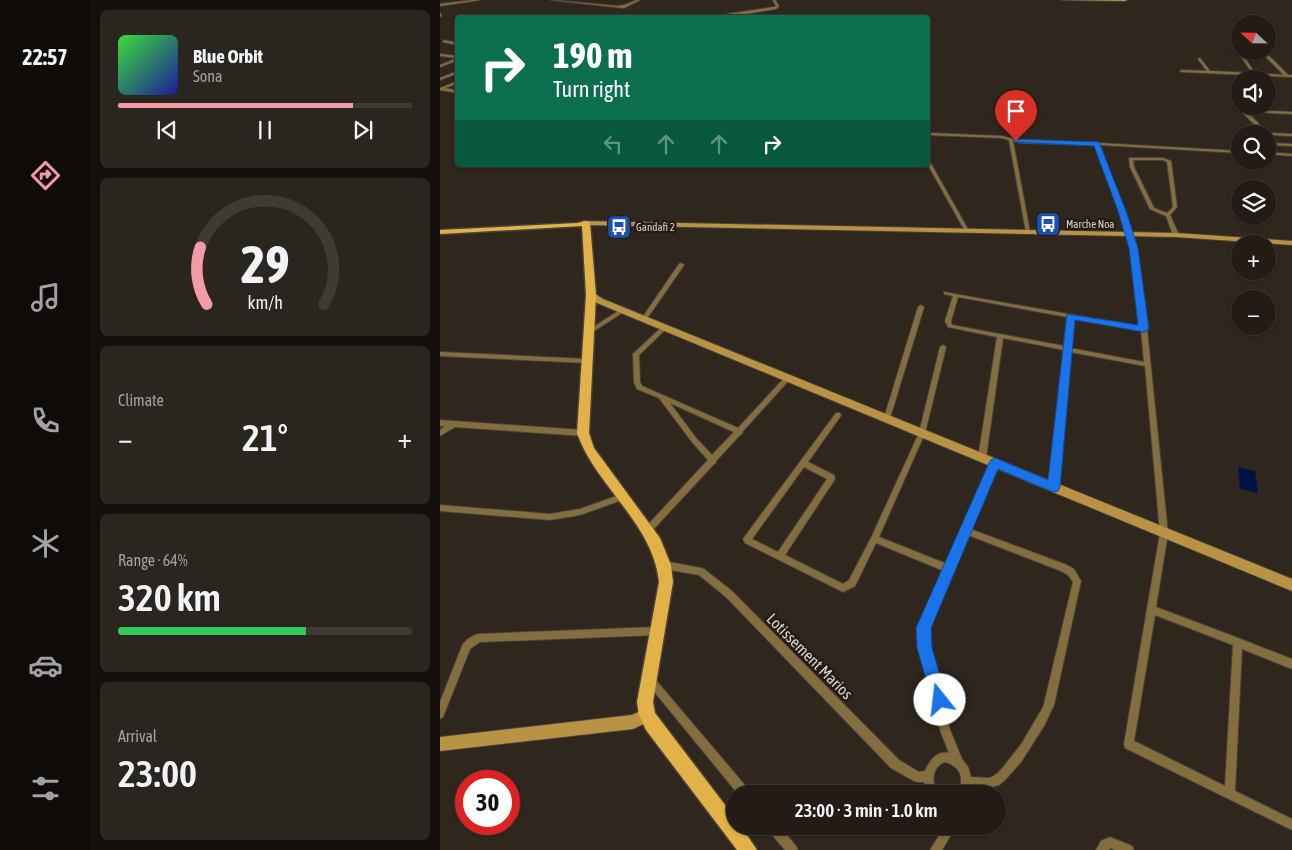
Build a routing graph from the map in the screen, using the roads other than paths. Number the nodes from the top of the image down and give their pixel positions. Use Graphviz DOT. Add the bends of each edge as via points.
graph roads {
  1 [pos="478,0"];
  2 [pos="552,0"];
  3 [pos="639,0"];
  4 [pos="774,0"];
  5 [pos="1064,0"];
  6 [pos="1125,0"];
  7 [pos="440,6"];
  8 [pos="727,15"];
  9 [pos="444,42"];
  10 [pos="455,44"];
  11 [pos="440,54"];
  12 [pos="455,57"];
  13 [pos="455,59"];
  14 [pos="1200,59"];
  15 [pos="440,66"];
  16 [pos="1251,70"];
  17 [pos="1182,71"];
  18 [pos="1209,72"];
  19 [pos="455,73"];
  20 [pos="1231,73"];
  21 [pos="1276,75"];
  22 [pos="1290,76"];
  23 [pos="440,79"];
  24 [pos="455,83"];
  25 [pos="441,89"];
  26 [pos="455,91"];
  27 [pos="1292,113"];
  28 [pos="1258,125"];
  29 [pos="930,134"];
  30 [pos="1276,134"];
  31 [pos="1292,135"];
  32 [pos="1011,139"];
  33 [pos="1276,143"];
  34 [pos="1097,144"];
  35 [pos="1292,145"];
  36 [pos="1231,151"];
  37 [pos="1277,154"];
  38 [pos="1292,154"];
  39 [pos="930,166"];
  40 [pos="1168,215"];
  41 [pos="586,223"];
  42 [pos="440,226"];
  43 [pos="967,231"];
  44 [pos="440,232"];
  45 [pos="1028,232"];
  46 [pos="1129,234"];
  47 [pos="1176,235"];
  48 [pos="1292,243"];
  49 [pos="681,264"];
  50 [pos="946,293"];
  51 [pos="956,294"];
  52 [pos="591,295"];
  53 [pos="921,307"];
  54 [pos="623,310"];
  55 [pos="1070,316"];
  56 [pos="644,319"];
  57 [pos="665,327"];
  58 [pos="1144,329"];
  59 [pos="589,332"];
  60 [pos="1000,337"];
  61 [pos="943,348"];
  62 [pos="1067,350"];
  63 [pos="440,354"];
  64 [pos="587,361"];
  65 [pos="1148,365"];
  66 [pos="789,377"];
  67 [pos="661,397"];
  68 [pos="838,415"];
  69 [pos="887,418"];
  70 [pos="440,423"];
  71 [pos="452,425"];
  72 [pos="740,432"];
  73 [pos="440,433"];
  74 [pos="583,433"];
  75 [pos="922,433"];
  76 [pos="982,458"];
  77 [pos="712,461"];
  78 [pos="803,463"];
  79 [pos="995,463"];
  80 [pos="1053,487"];
  81 [pos="622,496"];
  82 [pos="440,508"];
  83 [pos="647,531"];
  84 [pos="966,531"];
  85 [pos="1164,533"];
  86 [pos="874,539"];
  87 [pos="779,557"];
  88 [pos="664,565"];
  89 [pos="949,570"];
  90 [pos="1292,585"];
  91 [pos="1151,610"];
  92 [pos="657,631"];
  93 [pos="1238,642"];
  94 [pos="1292,664"];
  95 [pos="649,679"];
  96 [pos="440,714"];
  97 [pos="647,714"];
  98 [pos="440,744"];
  99 [pos="958,762"];
  100 [pos="929,776"];
  101 [pos="967,781"];
  102 [pos="737,785"];
  103 [pos="931,785"];
  104 [pos="966,785"];
  105 [pos="1230,794"];
  106 [pos="1292,825"];
  107 [pos="780,835"];
  108 [pos="945,835"];
  109 [pos="748,850"];
  110 [pos="792,850"];
  111 [pos="936,850"];
  112 [pos="1102,850"];
  113 [pos="1128,850"];
  1 -- 7 [label="street"];
  2 -- 3 [label="street" via="617,7"];
  4 -- 8 [label="street" via="778,6 775,8"];
  5 -- 6 [label="street"];
  9 -- 10 [label="street"];
  11 -- 12 [label="street"];
  13 -- 15 [label="street"];
  14 -- 18 [label="street"];
  16 -- 22 [label="street" via="1239,53 1269,57"];
  17 -- 18 [label="street"];
  18 -- 20 [label="street"];
  19 -- 23 [label="street"];
  21 -- 22 [label="street"];
  24 -- 25 [label="street"];
  25 -- 26 [label="street"];
  27 -- 28 [label="street" via="1243,111"];
  29 -- 32 [label="street"];
  30 -- 31 [label="street"];
  32 -- 34 [label="street"];
  32 -- 45 [label="street"];
  33 -- 35 [label="street"];
  34 -- 36 [label="street"];
  34 -- 46 [label="street"];
  37 -- 38 [label="street"];
  39 -- 43 [label="street"];
  40 -- 40 [label="street" via="1175,207 1169,161 1131,159 1152,209"];
  40 -- 47 [label="street"];
  41 -- 42 [label="main road" via="553,220"];
  41 -- 43 [label="street"];
  41 -- 44 [label="main road"];
  41 -- 52 [label="main road"];
  43 -- 45 [label="street"];
  45 -- 46 [label="street"];
  46 -- 47 [label="street"];
  46 -- 58 [label="street"];
  47 -- 48 [label="street"];
  49 -- 56 [label="street"];
  50 -- 51 [label="street"];
  51 -- 55 [label="street"];
  51 -- 60 [label="street" via="948,325"];
  52 -- 54 [label="street"];
  52 -- 59 [label="main road"];
  53 -- 69 [label="street"];
  54 -- 56 [label="street"];
  54 -- 59 [label="street"];
  55 -- 58 [label="street"];
  55 -- 62 [label="street"];
  56 -- 57 [label="street"];
  57 -- 66 [label="street"];
  57 -- 67 [label="street" via="636,354 639,387"];
  58 -- 65 [label="street"];
  59 -- 64 [label="main road"];
  60 -- 62 [label="street"];
  60 -- 76 [label="street"];
  61 -- 75 [label="street"];
  62 -- 65 [label="street"];
  62 -- 80 [label="street"];
  63 -- 64 [label="street"];
  64 -- 74 [label="main road"];
  65 -- 85 [label="street"];
  66 -- 69 [label="street"];
  66 -- 72 [label="street"];
  67 -- 72 [label="street"];
  67 -- 77 [label="street"];
  68 -- 78 [label="street"];
  69 -- 75 [label="street"];
  70 -- 71 [label="street"];
  71 -- 73 [label="street"];
  71 -- 74 [label="street"];
  72 -- 77 [label="street"];
  74 -- 81 [label="main road" via="589,450"];
  75 -- 76 [label="street"];
  75 -- 86 [label="street"];
  76 -- 79 [label="street"];
  77 -- 83 [label="street"];
  78 -- 87 [label="street" via="831,477"];
  78 -- 87 [label="street" via="747,537 748,541"];
  79 -- 80 [label="street"];
  79 -- 84 [label="street"];
  80 -- 85 [label="street"];
  81 -- 82 [label="street" via="580,512 550,517"];
  81 -- 83 [label="main road"];
  83 -- 88 [label="main road"];
  84 -- 89 [label="street"];
  84 -- 101 [label="street" via="1071,572 1077,586 1049,705 1041,724 1004,774 995,781 982,784"];
  85 -- 90 [label="street"];
  85 -- 91 [label="street"];
  86 -- 87 [label="street" via="852,583 846,587"];
  86 -- 89 [label="street"];
  88 -- 92 [label="main road" via="666,582"];
  88 -- 100 [label="street, Lotissement Marios" via="706,574 895,764 918,777"];
  89 -- 99 [label="street" via="926,619 923,634 946,730"];
  91 -- 93 [label="street"];
  91 -- 105 [label="street" via="1129,744"];
  92 -- 95 [label="main road"];
  92 -- 96 [label="street" via="474,640 467,646"];
  93 -- 94 [label="street"];
  93 -- 105 [label="street"];
  95 -- 97 [label="main road" via="645,702"];
  95 -- 102 [label="street"];
  97 -- 98 [label="street" via="633,722"];
  97 -- 109 [label="main road"];
  99 -- 100 [label="street" via="946,757 939,759 930,769"];
  99 -- 101 [label="street"];
  100 -- 103 [label="street"];
  101 -- 104 [label="street"];
  105 -- 106 [label="street"];
  107 -- 110 [label="street"];
  108 -- 111 [label="street"];
  112 -- 113 [label="street" via="1110,842"];
}
